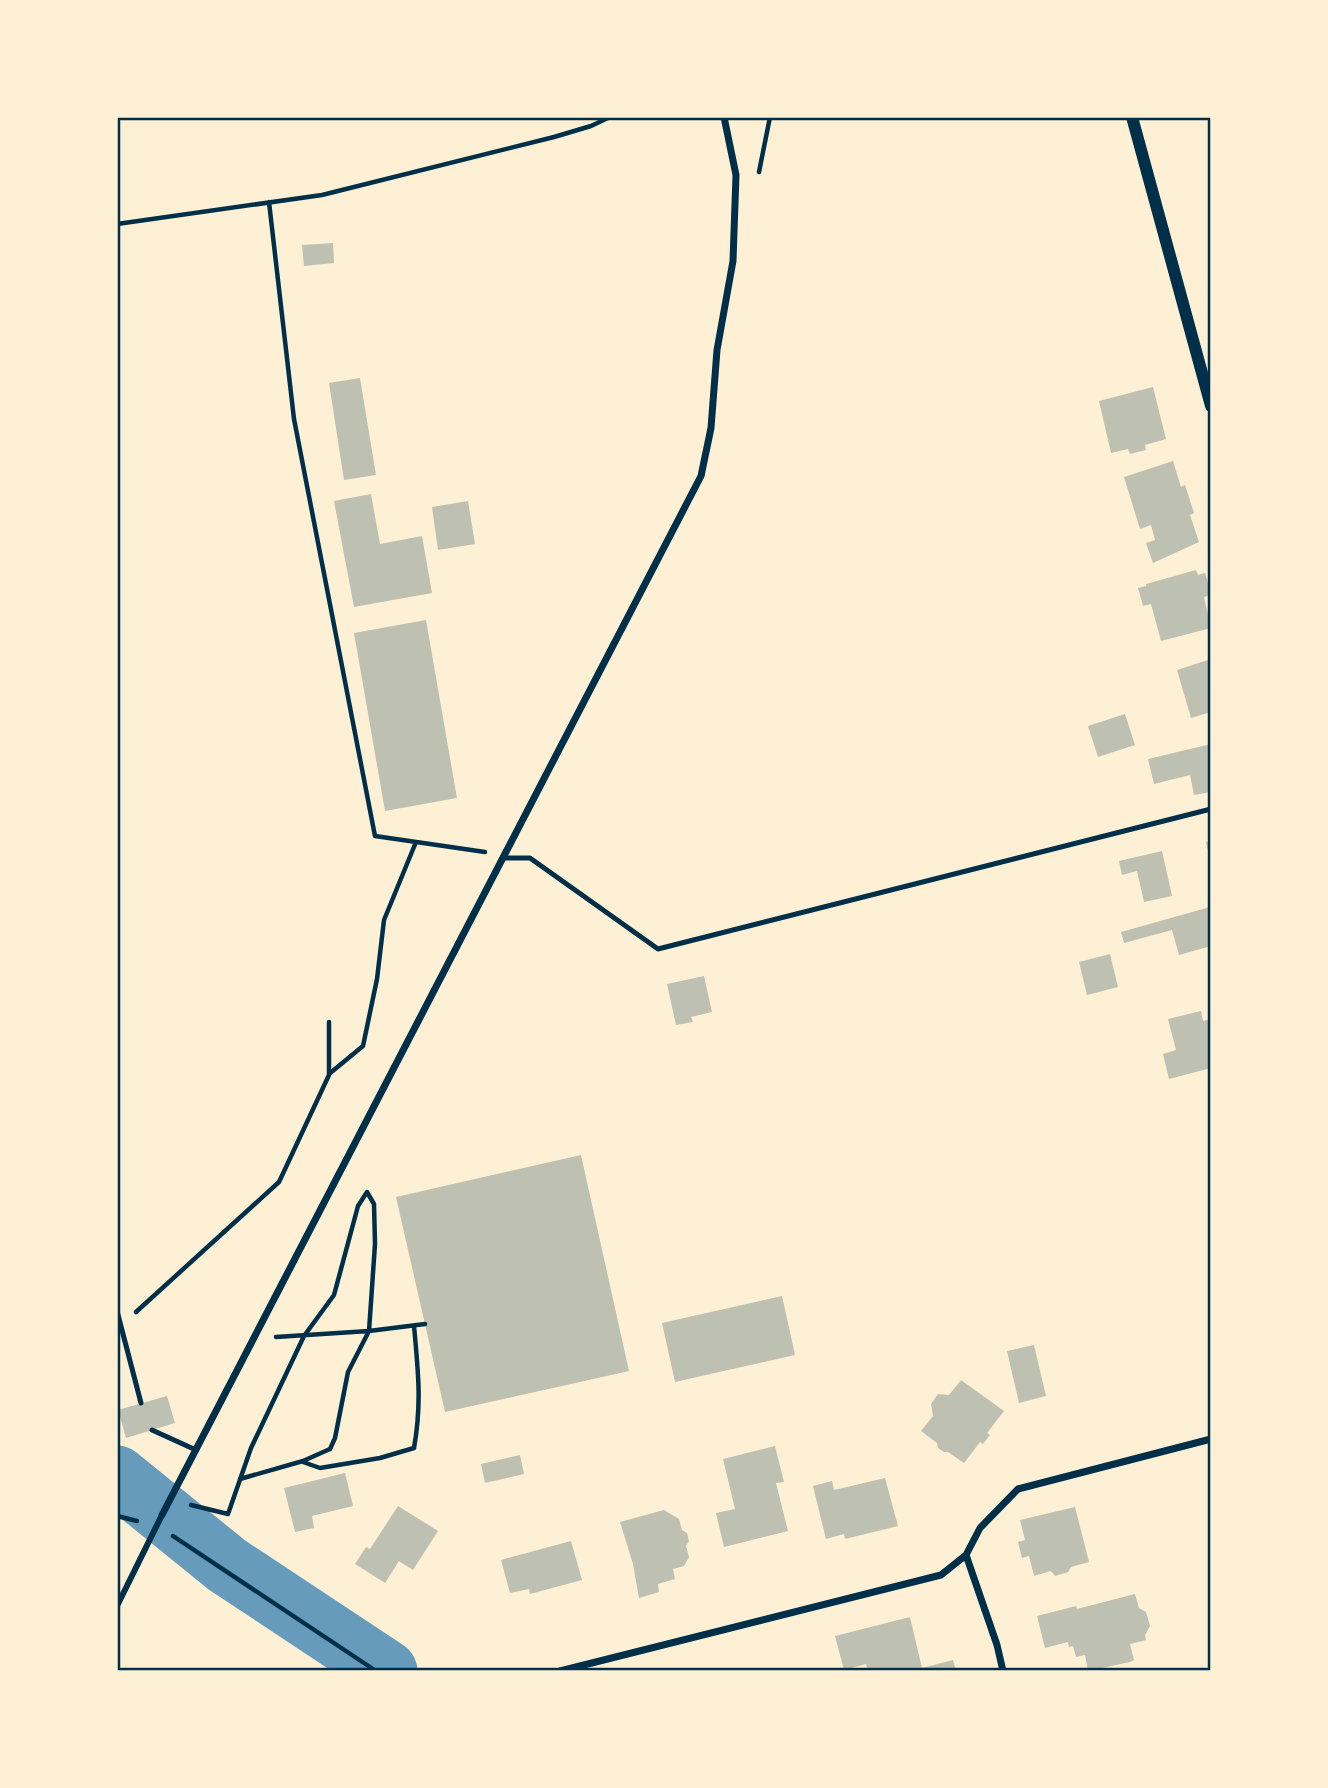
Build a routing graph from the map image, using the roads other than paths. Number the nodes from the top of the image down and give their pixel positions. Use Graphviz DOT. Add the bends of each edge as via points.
graph roads {
  1 [pos="724,117"];
  2 [pos="1132,117"];
  3 [pos="1211,406"];
  4 [pos="1211,809"];
  5 [pos="503,858"];
  6 [pos="117,1311"];
  7 [pos="141,1403"];
  8 [pos="152,1430"];
  9 [pos="1211,1439"];
  10 [pos="196,1450"];
  11 [pos="162,1515"];
  12 [pos="966,1555"];
  13 [pos="117,1606"];
  14 [pos="560,1671"];
  15 [pos="1003,1671"];
  1 -- 5 [label="street" via="736,175 733,261 701,476"];
  2 -- 3 [label="street"];
  4 -- 5 [label="lane" via="658,949 530,858"];
  5 -- 10 [label="street"];
  6 -- 7 [label="lane"];
  8 -- 10 [label="lane"];
  9 -- 12 [label="street" via="1018,1489 980,1528"];
  10 -- 11 [label="street"];
  11 -- 13 [label="street"];
  12 -- 14 [label="street" via="941,1575"];
  12 -- 15 [label="street"];
}
